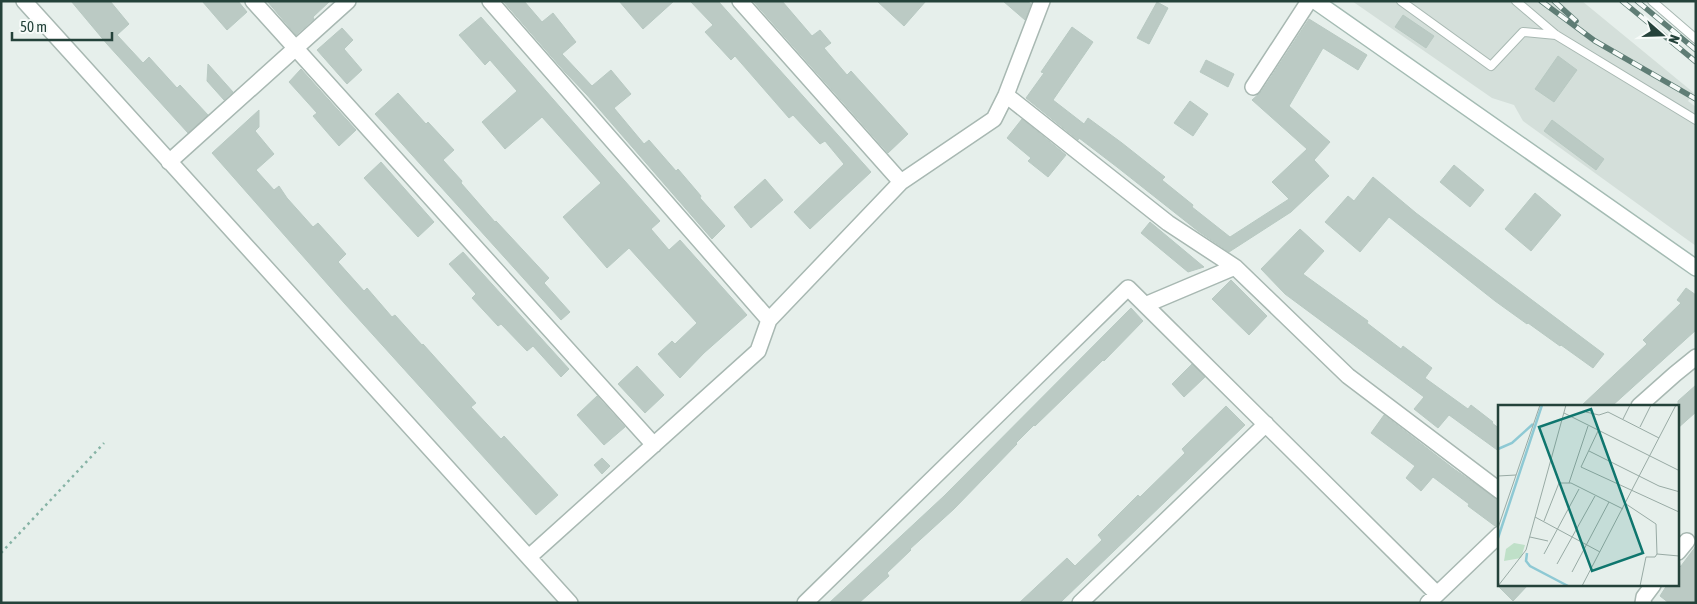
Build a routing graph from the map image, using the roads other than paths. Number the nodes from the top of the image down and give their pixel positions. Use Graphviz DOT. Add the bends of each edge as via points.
graph roads {
  1 [pos="24,1"];
  2 [pos="253,1"];
  3 [pos="348,1"];
  4 [pos="490,1"];
  5 [pos="740,1"];
  6 [pos="1042,1"];
  7 [pos="1309,1"];
  8 [pos="1315,1"];
  9 [pos="1401,1"];
  10 [pos="1516,1"];
  11 [pos="1652,1"];
  12 [pos="1556,35"];
  13 [pos="1696,39"];
  14 [pos="295,49"];
  15 [pos="1253,87"];
  16 [pos="1006,95"];
  17 [pos="1696,120"];
  18 [pos="169,162"];
  19 [pos="901,182"];
  20 [pos="1235,267"];
  21 [pos="1696,268"];
  22 [pos="1145,305"];
  23 [pos="769,320"];
  24 [pos="1696,358"];
  25 [pos="1640,405"];
  26 [pos="1266,424"];
  27 [pos="654,445"];
  28 [pos="1498,489"];
  29 [pos="1498,536"];
  30 [pos="529,557"];
  31 [pos="1652,586"];
  32 [pos="1433,598"];
  33 [pos="570,603"];
  34 [pos="805,603"];
  35 [pos="1080,603"];
  36 [pos="1643,603"];
  1 -- 18 [label="street"];
  2 -- 14 [label="street"];
  3 -- 14 [label="street"];
  4 -- 23 [label="street"];
  5 -- 19 [label="street"];
  6 -- 16 [label="street"];
  7 -- 15 [label="street"];
  8 -- 21 [label="street"];
  9 -- 12 [label="lane" via="1491,66 1522,32"];
  10 -- 12 [label="lane"];
  11 -- 13 [label="lane"];
  12 -- 17 [label="lane"];
  14 -- 18 [label="street"];
  14 -- 27 [label="street"];
  16 -- 19 [label="street" via="994,118"];
  16 -- 20 [label="street" via="1168,223"];
  18 -- 30 [label="street"];
  19 -- 23 [label="street"];
  20 -- 22 [label="street"];
  20 -- 28 [label="street" via="1348,376"];
  22 -- 26 [label="street"];
  22 -- 34 [label="street" via="1128,288"];
  23 -- 27 [label="street" via="758,351"];
  24 -- 25 [label="street"];
  26 -- 32 [label="street"];
  26 -- 35 [label="street"];
  27 -- 30 [label="street"];
  29 -- 32 [label="street"];
  30 -- 33 [label="street"];
  31 -- 36 [label="street"];
}
